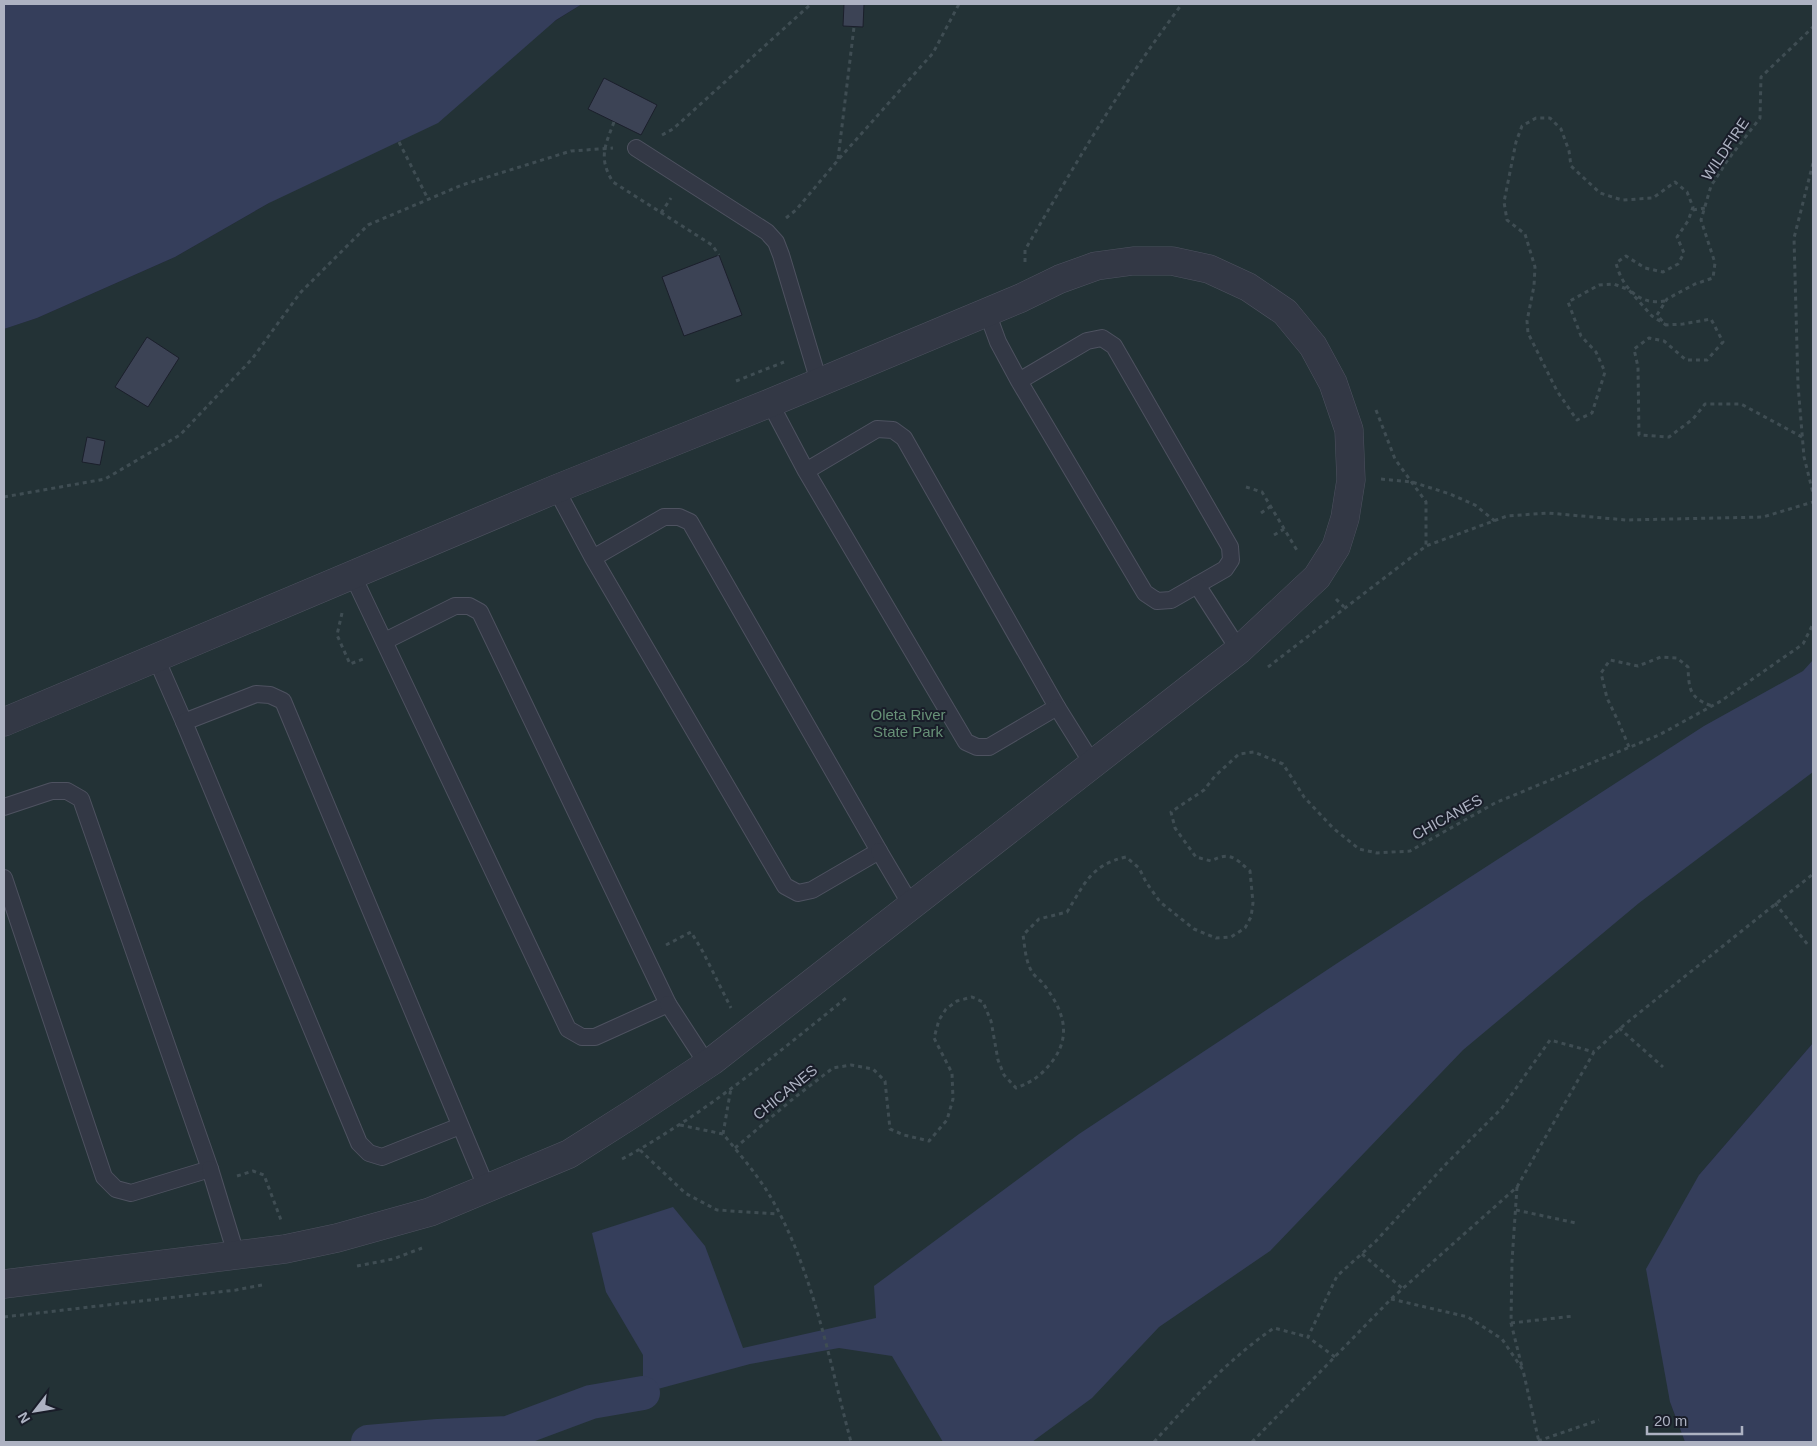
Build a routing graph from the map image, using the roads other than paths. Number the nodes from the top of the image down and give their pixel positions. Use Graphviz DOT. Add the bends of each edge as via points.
graph roads {
  1 [pos="636,148"];
  2 [pos="987,312"];
  3 [pos="1019,381"];
  4 [pos="819,382"];
  5 [pos="770,403"];
  6 [pos="806,471"];
  7 [pos="556,489"];
  8 [pos="593,558"];
  9 [pos="353,576"];
  10 [pos="1197,585"];
  11 [pos="385,641"];
  12 [pos="1239,650"];
  13 [pos="156,658"];
  14 [pos="1057,707"];
  15 [pos="4,722"];
  16 [pos="184,722"];
  17 [pos="1092,763"];
  18 [pos="4,807"];
  19 [pos="879,851"];
  20 [pos="4,878"];
  21 [pos="911,905"];
  22 [pos="668,1004"];
  23 [pos="709,1062"];
  24 [pos="460,1126"];
  25 [pos="212,1176"];
  26 [pos="487,1189"];
  27 [pos="236,1254"];
  28 [pos="4,1284"];
  1 -- 4 [label="lane" via="767,232 776,242"];
  2 -- 3 [label="lane" via="998,342"];
  2 -- 4 [label="street"];
  2 -- 12 [label="street" via="1096,266 1133,260 1172,261 1209,270 1248,287 1285,312 1313,346 1333,383 1349,430 1350,480 1346,518 1336,547 1317,577"];
  3 -- 10 [label="lane" via="1145,593 1157,600 1171,600"];
  3 -- 10 [label="lane" via="1087,341 1102,338 1114,346 1230,547 1231,560 1224,569"];
  4 -- 5 [label="street"];
  5 -- 6 [label="lane"];
  5 -- 7 [label="street"];
  6 -- 14 [label="lane" via="966,742 977,748 989,747"];
  6 -- 14 [label="lane" via="877,430 893,430 904,438"];
  7 -- 8 [label="lane"];
  7 -- 9 [label="street"];
  8 -- 19 [label="lane" via="785,886 798,892 812,890"];
  8 -- 19 [label="lane" via="664,517 679,517 690,522"];
  9 -- 11 [label="lane"];
  9 -- 13 [label="street"];
  10 -- 12 [label="lane"];
  11 -- 22 [label="lane" via="568,1028 582,1037 595,1037"];
  11 -- 22 [label="lane" via="455,606 469,606 480,612"];
  12 -- 17 [label="street"];
  13 -- 15 [label="street"];
  13 -- 16 [label="lane"];
  14 -- 17 [label="lane"];
  16 -- 24 [label="lane" via="256,694 270,695 283,701"];
  16 -- 24 [label="lane" via="359,1143 369,1153 382,1157"];
  17 -- 21 [label="street"];
  18 -- 25 [label="lane" via="52,791 67,791 81,799"];
  19 -- 21 [label="lane"];
  20 -- 25 [label="lane" via="104,1177 116,1189 131,1193"];
  21 -- 23 [label="street"];
  22 -- 23 [label="lane"];
  23 -- 26 [label="street" via="570,1154"];
  24 -- 26 [label="lane"];
  25 -- 27 [label="lane"];
  26 -- 27 [label="street" via="430,1212 337,1238 285,1249"];
  27 -- 28 [label="street"];
}
